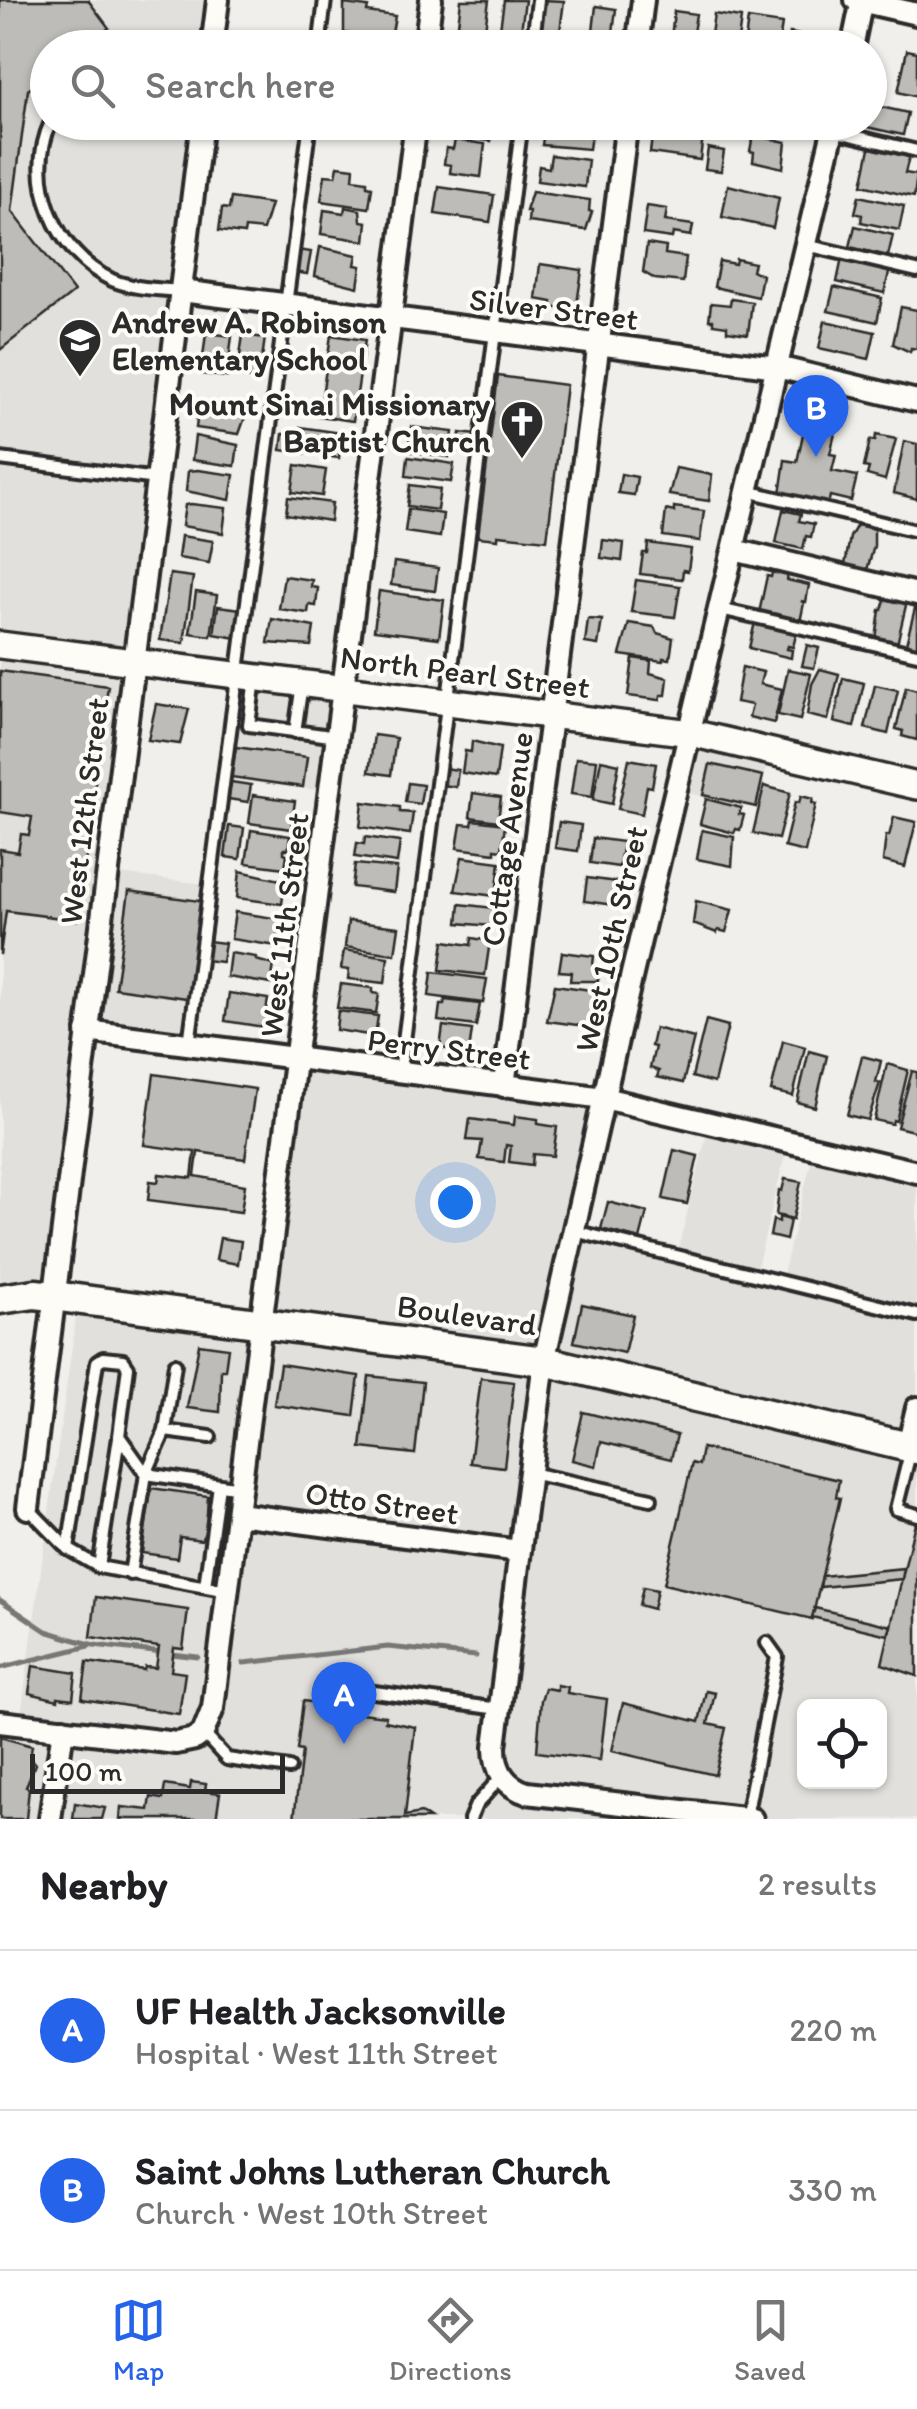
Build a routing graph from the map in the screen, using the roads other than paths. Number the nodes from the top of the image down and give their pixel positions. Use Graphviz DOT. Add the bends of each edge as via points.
graph roads {
  1 [pos="218,0"];
  2 [pos="326,0"];
  3 [pos="431,0"];
  4 [pos="538,0"];
  5 [pos="643,0"];
  6 [pos="860,0"];
  7 [pos="917,14"];
  8 [pos="214,30"];
  9 [pos="322,30"];
  10 [pos="427,30"];
  11 [pos="534,30"];
  12 [pos="639,30"];
  13 [pos="855,30"];
  14 [pos="47,140"];
  15 [pos="200,140"];
  16 [pos="308,140"];
  17 [pos="414,140"];
  18 [pos="520,140"];
  19 [pos="625,140"];
  20 [pos="831,140"];
  21 [pos="879,140"];
  22 [pos="917,151"];
  23 [pos="806,245"];
  24 [pos="917,270"];
  25 [pos="181,291"];
  26 [pos="286,304"];
  27 [pos="391,318"];
  28 [pos="495,331"];
  29 [pos="599,344"];
  30 [pos="777,367"];
  31 [pos="917,401"];
  32 [pos="0,459"];
  33 [pos="156,479"];
  34 [pos="748,491"];
  35 [pos="917,531"];
  36 [pos="734,550"];
  37 [pos="917,594"];
  38 [pos="719,608"];
  39 [pos="0,645"];
  40 [pos="917,654"];
  41 [pos="133,662"];
  42 [pos="247,676"];
  43 [pos="302,684"];
  44 [pos="344,689"];
  45 [pos="450,702"];
  46 [pos="553,716"];
  47 [pos="295,732"];
  48 [pos="691,733"];
  49 [pos="338,738"];
  50 [pos="917,786"];
  51 [pos="87,1031"];
  52 [pos="189,1044"];
  53 [pos="298,1058"];
  54 [pos="400,1073"];
  55 [pos="504,1086"];
  56 [pos="604,1098"];
  57 [pos="917,1172"];
  58 [pos="574,1232"];
  59 [pos="53,1296"];
  60 [pos="0,1299"];
  61 [pos="917,1315"];
  62 [pos="262,1323"];
  63 [pos="544,1361"];
  64 [pos="175,1364"];
  65 [pos="917,1408"];
  66 [pos="166,1431"];
  67 [pos="119,1436"];
  68 [pos="210,1437"];
  69 [pos="913,1449"];
  70 [pos="530,1473"];
  71 [pos="146,1474"];
  72 [pos="219,1486"];
  73 [pos="241,1488"];
  74 [pos="650,1498"];
  75 [pos="28,1508"];
  76 [pos="238,1514"];
  77 [pos="917,1515"];
  78 [pos="68,1549"];
  79 [pos="519,1552"];
  80 [pos="99,1567"];
  81 [pos="130,1574"];
  82 [pos="205,1586"];
  83 [pos="229,1591"];
  84 [pos="767,1643"];
  85 [pos="352,1690"];
  86 [pos="499,1709"];
  87 [pos="0,1722"];
  88 [pos="63,1730"];
  89 [pos="203,1733"];
  90 [pos="289,1768"];
  91 [pos="502,1776"];
  92 [pos="661,1814"];
  93 [pos="50,1819"];
  94 [pos="470,1819"];
  95 [pos="749,1819"];
  1 -- 8 [label="street"];
  2 -- 9 [label="lane"];
  3 -- 10 [label="street"];
  4 -- 11 [label="lane"];
  5 -- 12 [label="street"];
  6 -- 7 [label="street"];
  6 -- 13 [label="street"];
  14 -- 25 [label="lane" via="45,198 65,240 115,281"];
  15 -- 25 [label="street, West 12th Street"];
  16 -- 26 [label="lane"];
  17 -- 27 [label="street, West 11th Street"];
  18 -- 28 [label="lane"];
  19 -- 29 [label="street, Cottage Avenue"];
  20 -- 23 [label="street, West 10th Street"];
  21 -- 22 [label="lane"];
  23 -- 24 [label="lane"];
  23 -- 30 [label="street, West 10th Street"];
  25 -- 26 [label="street, Silver Street"];
  25 -- 33 [label="street, West 12th Street"];
  26 -- 27 [label="street, Silver Street"];
  26 -- 42 [label="lane"];
  27 -- 28 [label="street, Silver Street"];
  27 -- 44 [label="street, West 11th Street"];
  28 -- 29 [label="street, Silver Street"];
  28 -- 45 [label="lane"];
  29 -- 30 [label="street, Silver Street"];
  29 -- 46 [label="street, Cottage Avenue"];
  30 -- 31 [label="street, Silver Street"];
  30 -- 34 [label="street, West 10th Street"];
  32 -- 33 [label="lane"];
  33 -- 41 [label="street, West 12th Street"];
  34 -- 35 [label="lane"];
  34 -- 36 [label="street, West 10th Street"];
  36 -- 37 [label="street"];
  36 -- 38 [label="street, West 10th Street"];
  38 -- 40 [label="lane"];
  38 -- 48 [label="street, West 10th Street"];
  39 -- 41 [label="street, North Pearl Street"];
  41 -- 42 [label="street, North Pearl Street"];
  41 -- 51 [label="street, West 12th Street"];
  42 -- 43 [label="street, North Pearl Street"];
  42 -- 47 [label="lane" via="249,725"];
  42 -- 52 [label="lane"];
  43 -- 44 [label="street, North Pearl Street"];
  43 -- 47 [label="lane"];
  44 -- 45 [label="street, North Pearl Street"];
  44 -- 49 [label="street, West 11th Street"];
  45 -- 46 [label="street, North Pearl Street"];
  45 -- 54 [label="lane"];
  46 -- 48 [label="street, North Pearl Street"];
  46 -- 55 [label="street, Cottage Avenue"];
  47 -- 49 [label="lane"];
  48 -- 50 [label="street, North Pearl Street"];
  48 -- 56 [label="street, West 10th Street"];
  49 -- 53 [label="street, West 11th Street"];
  51 -- 52 [label="street, Perry Street"];
  51 -- 59 [label="street, West 12th Street"];
  52 -- 53 [label="street, Perry Street"];
  53 -- 54 [label="street, Perry Street"];
  53 -- 62 [label="street, West 11th Street"];
  54 -- 55 [label="street, Perry Street"];
  55 -- 56 [label="street, Perry Street"];
  56 -- 57 [label="street, Perry Street"];
  56 -- 58 [label="street, West 10th Street"];
  58 -- 61 [label="lane"];
  58 -- 63 [label="street, West 10th Street"];
  59 -- 60 [label="main road, Boulevard"];
  59 -- 62 [label="main road, Boulevard"];
  59 -- 75 [label="street, West 12th Street"];
  62 -- 63 [label="main road, Boulevard"];
  62 -- 73 [label="street, West 11th Street"];
  63 -- 69 [label="main road, Boulevard"];
  63 -- 70 [label="street, West 10th Street"];
  64 -- 66 [label="lane"];
  65 -- 69 [label="street"];
  66 -- 68 [label="lane"];
  66 -- 71 [label="lane"];
  67 -- 71 [label="lane"];
  67 -- 78 [label="lane" via="128,1367 124,1360 103,1358 97,1362"];
  67 -- 80 [label="lane"];
  69 -- 77 [label="lane" via="896,1509"];
  70 -- 74 [label="lane"];
  70 -- 79 [label="street, West 10th Street"];
  71 -- 72 [label="lane"];
  71 -- 81 [label="lane"];
  72 -- 73 [label="lane"];
  72 -- 82 [label="lane"];
  73 -- 76 [label="street, West 11th Street"];
  75 -- 78 [label="lane"];
  76 -- 79 [label="street, Otto Street"];
  76 -- 83 [label="street, West 11th Street"];
  78 -- 80 [label="lane"];
  79 -- 86 [label="street, West 10th Street"];
  80 -- 81 [label="lane"];
  81 -- 82 [label="lane"];
  82 -- 83 [label="lane"];
  83 -- 89 [label="street, West 11th Street" via="213,1708"];
  84 -- 95 [label="lane" via="777,1657"];
  85 -- 86 [label="lane"];
  86 -- 91 [label="street, West 10th Street" via="496,1758"];
  87 -- 88 [label="street"];
  88 -- 89 [label="street" via="176,1744"];
  88 -- 93 [label="street"];
  89 -- 90 [label="lane" via="226,1759"];
  91 -- 92 [label="street" via="527,1793"];
  91 -- 94 [label="lane"];
  92 -- 95 [label="street"];
}
